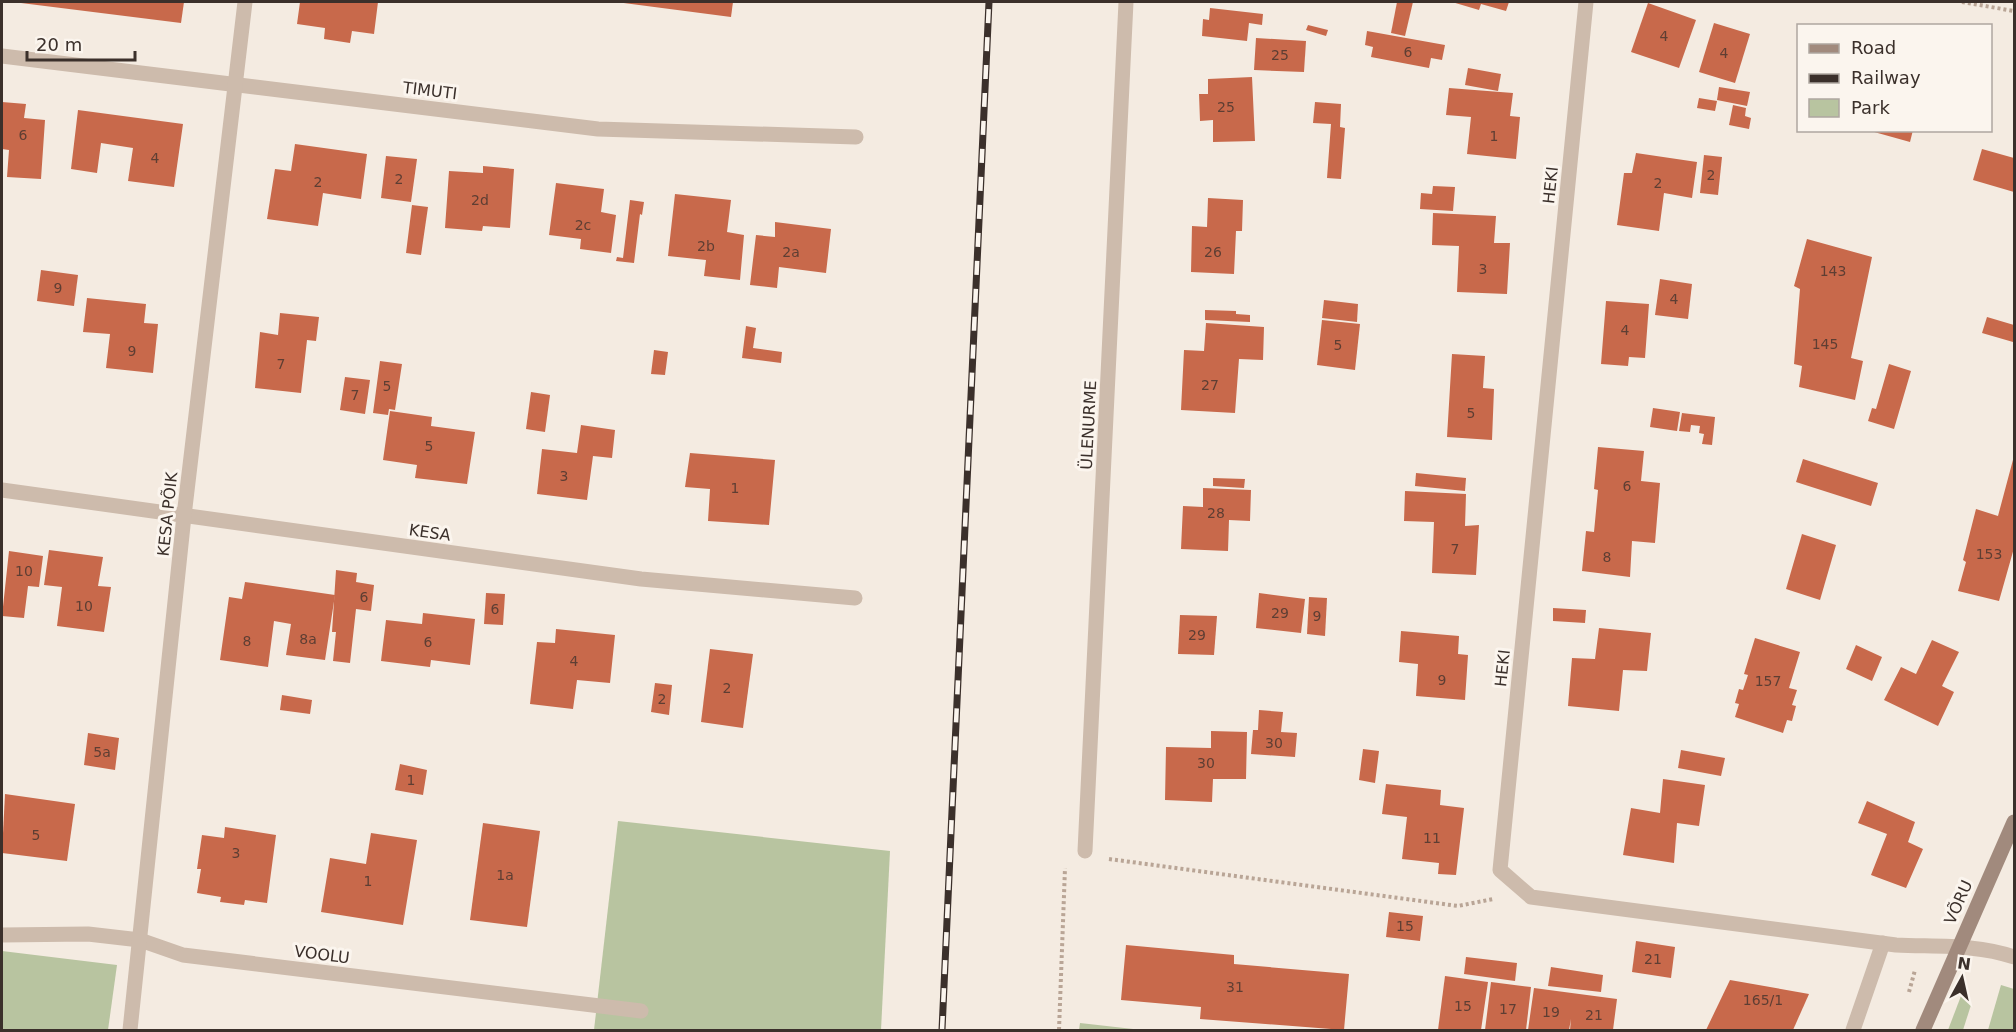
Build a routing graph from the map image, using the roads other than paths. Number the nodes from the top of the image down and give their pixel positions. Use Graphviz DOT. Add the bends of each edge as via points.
graph roads {
  1 [pos="244,2"];
  2 [pos="1126,2"];
  3 [pos="1586,2"];
  4 [pos="2,56"];
  5 [pos="235,84"];
  6 [pos="856,137"];
  7 [pos="2,490"];
  8 [pos="184,516"];
  9 [pos="855,598"];
  10 [pos="2014,822"];
  11 [pos="1085,851"];
  12 [pos="2,935"];
  13 [pos="140,940"];
  14 [pos="1883,943"];
  15 [pos="1958,946"];
  16 [pos="2014,957"];
  17 [pos="640,1011"];
  18 [pos="130,1030"];
  19 [pos="1853,1030"];
  20 [pos="1923,1030"];
  1 -- 5 [label="street, KESA PÕIK"];
  2 -- 11 [label="street, ÜLENURME"];
  3 -- 14 [label="street, HEKI" via="1500,870 1531,897"];
  4 -- 5 [label="street, TIMUTI"];
  5 -- 6 [label="street, TIMUTI" via="598,129"];
  5 -- 8 [label="street, KESA PÕIK"];
  7 -- 8 [label="street, KESA"];
  8 -- 9 [label="street, KESA" via="641,579"];
  8 -- 13 [label="street, KESA PÕIK"];
  10 -- 15 [label="main road, VÕRU"];
  12 -- 13 [label="street, VOOLU" via="88,934"];
  13 -- 17 [label="street, VOOLU" via="183,955"];
  13 -- 18 [label="street, KESA PÕIK"];
  14 -- 15 [label="street, HEKI"];
  14 -- 19 [label="street"];
  15 -- 16 [label="street, HEKI"];
  15 -- 20 [label="main road, VÕRU"];
}
